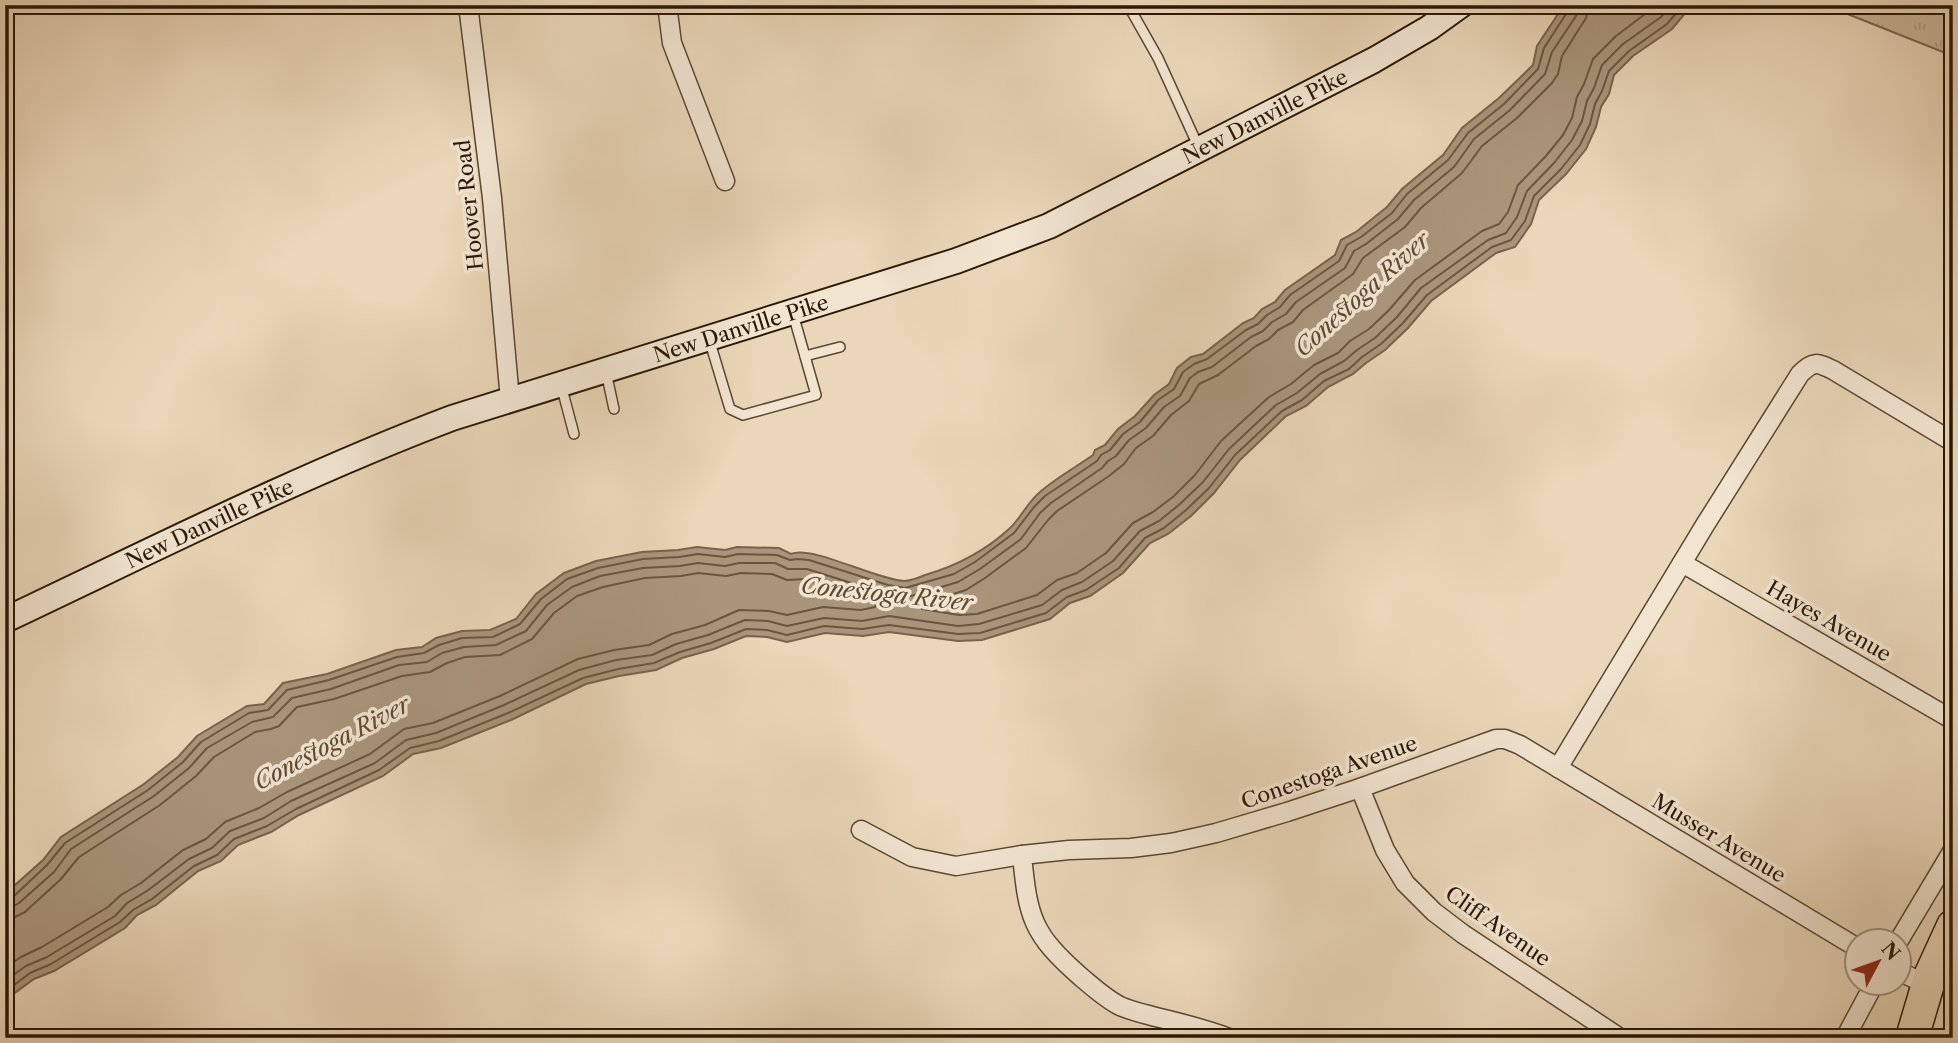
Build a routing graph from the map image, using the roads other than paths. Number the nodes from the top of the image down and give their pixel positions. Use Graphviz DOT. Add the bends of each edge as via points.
graph roads {
  1 [pos="468,5"];
  2 [pos="667,5"];
  3 [pos="1128,5"];
  4 [pos="1461,5"];
  5 [pos="1199,149"];
  6 [pos="725,181"];
  7 [pos="792,312"];
  8 [pos="709,339"];
  9 [pos="840,347"];
  10 [pos="805,356"];
  11 [pos="606,370"];
  12 [pos="561,383"];
  13 [pos="510,400"];
  14 [pos="614,409"];
  15 [pos="574,434"];
  16 [pos="1953,442"];
  17 [pos="1682,563"];
  18 [pos="5,620"];
  19 [pos="1953,720"];
  20 [pos="1558,768"];
  21 [pos="1360,788"];
  22 [pos="861,830"];
  23 [pos="1953,850"];
  24 [pos="1022,855"];
  25 [pos="1953,926"];
  26 [pos="1907,928"];
  27 [pos="1842,938"];
  28 [pos="1912,977"];
  29 [pos="1928,985"];
  30 [pos="1866,998"];
  31 [pos="1229,1038"];
  32 [pos="1620,1038"];
  33 [pos="1845,1038"];
  34 [pos="1912,1038"];
  1 -- 13 [label="street, Hoover Road"];
  2 -- 6 [label="street" via="672,43"];
  3 -- 5 [label="lane"];
  4 -- 5 [label="main road, New Danville Pike" via="1374,60"];
  5 -- 7 [label="main road, New Danville Pike" via="1024,236"];
  7 -- 8 [label="main road, New Danville Pike"];
  7 -- 10 [label="lane"];
  8 -- 10 [label="lane" via="730,409 743,415 816,395"];
  8 -- 11 [label="main road, New Danville Pike"];
  9 -- 10 [label="lane"];
  11 -- 12 [label="main road, New Danville Pike"];
  11 -- 14 [label="lane"];
  12 -- 13 [label="main road, New Danville Pike"];
  12 -- 15 [label="lane"];
  13 -- 18 [label="main road, New Danville Pike" via="331,467"];
  16 -- 17 [label="street" via="1818,363 1809,365"];
  17 -- 19 [label="street, Hayes Avenue"];
  17 -- 20 [label="street"];
  20 -- 21 [label="street, Conestoga Avenue" via="1506,739 1496,739"];
  20 -- 27 [label="street, Musser Avenue"];
  21 -- 24 [label="street, Conestoga Avenue" via="1171,843"];
  21 -- 32 [label="street, Cliff Avenue" via="1385,849 1405,883 1434,912"];
  22 -- 24 [label="street, Conestoga Avenue" via="912,857 956,866"];
  23 -- 26 [label="street"];
  24 -- 31 [label="street" via="1037,930 1094,989 1121,1006"];
  25 -- 29 [label="highway"];
  28 -- 29 [label="street"];
  29 -- 34 [label="highway"];
  30 -- 33 [label="street"];
}
